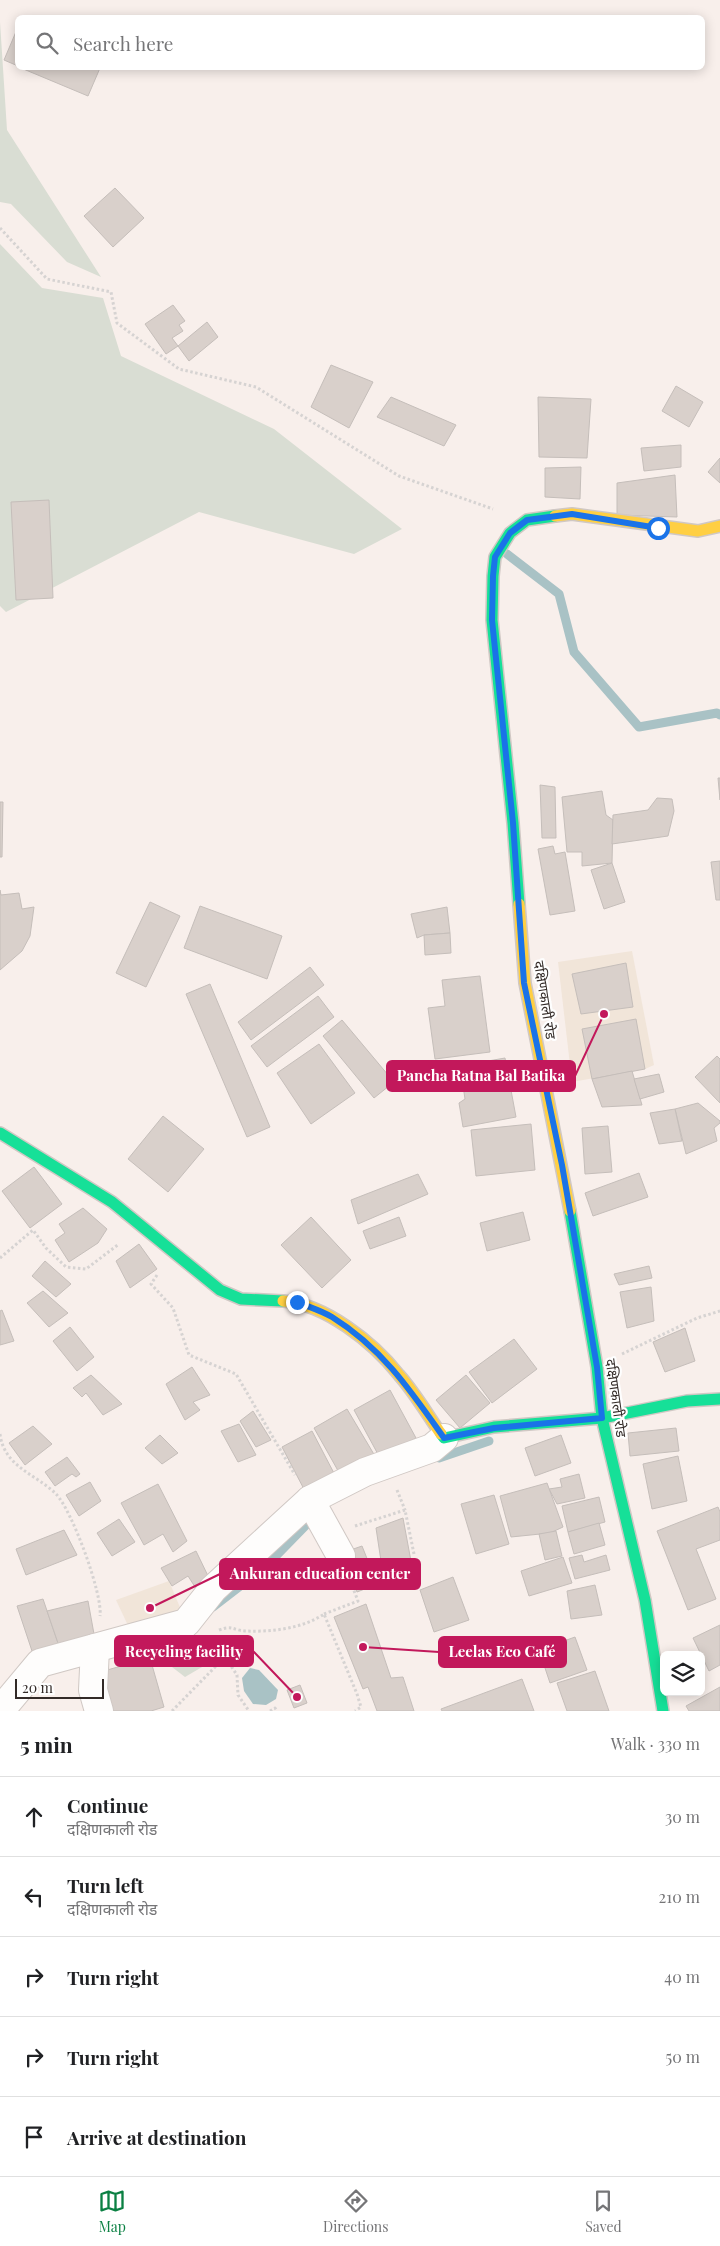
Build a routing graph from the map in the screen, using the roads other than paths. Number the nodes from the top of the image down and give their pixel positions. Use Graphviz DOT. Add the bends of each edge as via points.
graph roads {
  1 [pos="720,526"];
  2 [pos="0,1133"];
  3 [pos="720,1399"];
  4 [pos="602,1418"];
  5 [pos="444,1438"];
  6 [pos="310,1500"];
  7 [pos="334,1545"];
  8 [pos="94,1659"];
  9 [pos="4,1706"];
  10 [pos="99,1711"];
  11 [pos="663,1711"];
  1 -- 4 [label="main road, दक्षिणकाली रोड" via="698,532 572,514 527,520 510,533 495,557 492,620 513,823 524,983 562,1165 597,1367"];
  2 -- 5 [label="main road" via="112,1202 220,1290 241,1300 297,1302 338,1321 364,1340 399,1374"];
  3 -- 4 [label="main road" via="687,1401"];
  4 -- 5 [label="main road" via="494,1428"];
  4 -- 11 [label="main road, दक्षिणकाली रोड" via="645,1600"];
  5 -- 6 [label="street" via="432,1448 365,1472"];
  6 -- 7 [label="street"];
  6 -- 8 [label="street" via="214,1589 186,1623"];
  8 -- 9 [label="street" via="40,1664"];
  8 -- 10 [label="street" via="93,1690"];
}
